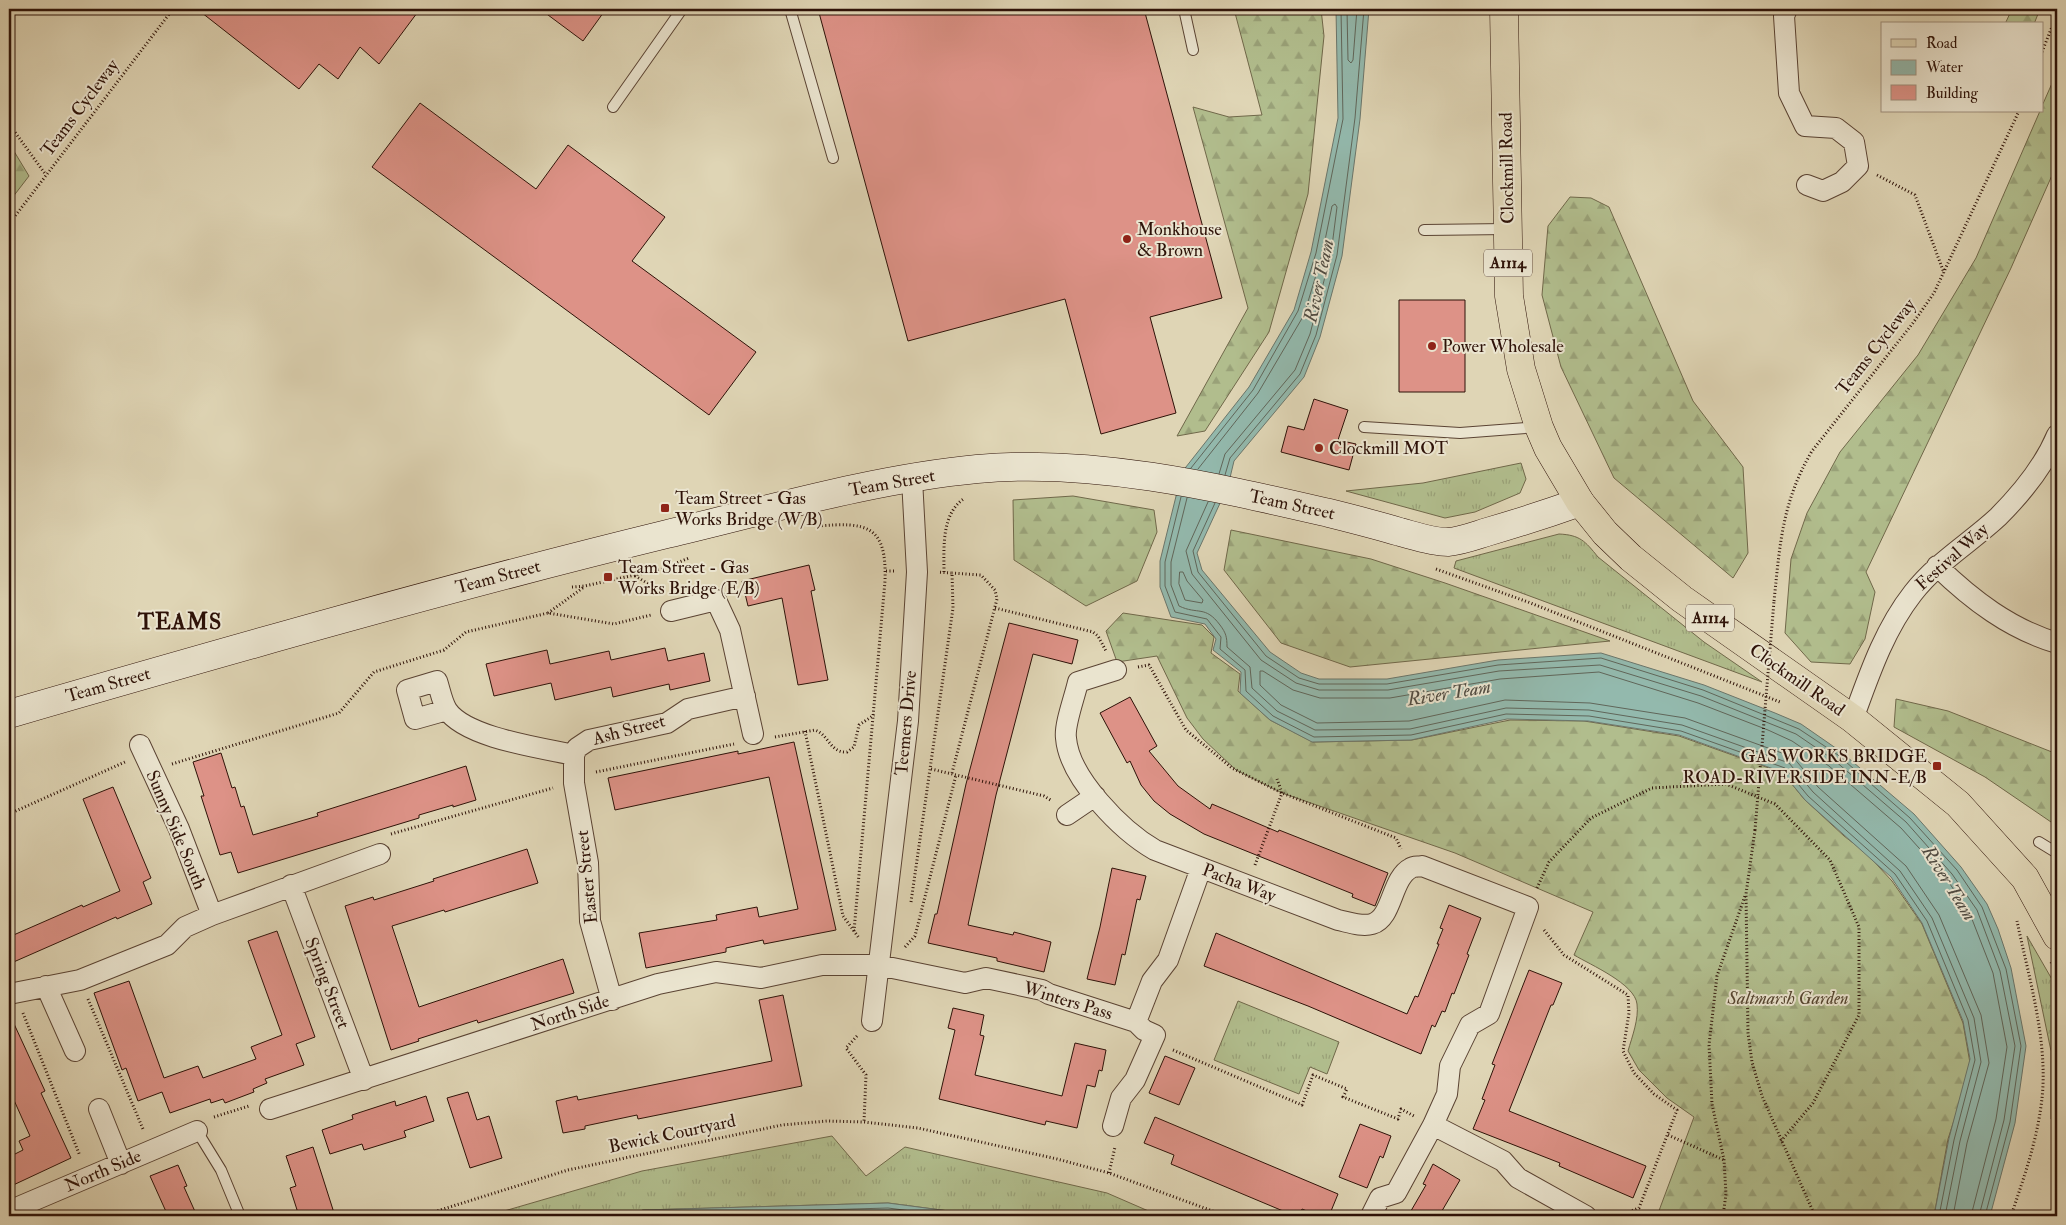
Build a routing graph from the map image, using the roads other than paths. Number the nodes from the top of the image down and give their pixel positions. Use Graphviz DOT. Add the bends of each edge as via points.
graph roads {
  1 [pos="682,9"];
  2 [pos="790,9"];
  3 [pos="1184,9"];
  4 [pos="1504,9"];
  5 [pos="1787,9"];
  6 [pos="1193,50"];
  7 [pos="613,107"];
  8 [pos="833,158"];
  9 [pos="1807,185"];
  10 [pos="1508,229"];
  11 [pos="1424,230"];
  12 [pos="1364,427"];
  13 [pos="1539,427"];
  14 [pos="2057,435"];
  15 [pos="912,479"];
  16 [pos="1580,502"];
  17 [pos="1938,566"];
  18 [pos="667,612"];
  19 [pos="2057,643"];
  20 [pos="1116,670"];
  21 [pos="745,696"];
  22 [pos="447,710"];
  23 [pos="9,714"];
  24 [pos="1853,718"];
  25 [pos="753,734"];
  26 [pos="142,750"];
  27 [pos="574,755"];
  28 [pos="574,783"];
  29 [pos="1095,796"];
  30 [pos="1067,815"];
  31 [pos="2039,842"];
  32 [pos="2057,853"];
  33 [pos="380,854"];
  34 [pos="1202,868"];
  35 [pos="291,885"];
  36 [pos="212,915"];
  37 [pos="2053,947"];
  38 [pos="878,965"];
  39 [pos="46,986"];
  40 [pos="12,993"];
  41 [pos="612,1000"];
  42 [pos="872,1021"];
  43 [pos="1136,1022"];
  44 [pos="75,1051"];
  45 [pos="364,1080"];
  46 [pos="98,1109"];
  47 [pos="270,1109"];
  48 [pos="1433,1125"];
  49 [pos="1113,1126"];
  50 [pos="197,1131"];
  51 [pos="122,1164"];
  52 [pos="9,1211"];
  53 [pos="240,1216"];
  54 [pos="1371,1216"];
  55 [pos="1586,1216"];
  1 -- 7 [label="lane"];
  2 -- 8 [label="lane"];
  3 -- 6 [label="lane"];
  4 -- 10 [label="main road, Clockmill Road / A1114"];
  5 -- 9 [label="street" via="1784,16 1789,93 1805,126 1836,128 1854,142 1858,166 1842,182 1823,191"];
  10 -- 11 [label="lane"];
  10 -- 13 [label="main road, Clockmill Road / A1114" via="1509,296 1514,333 1527,394"];
  12 -- 13 [label="lane" via="1460,433"];
  13 -- 16 [label="main road, Clockmill Road / A1114"];
  14 -- 17 [label="street, Festival Way" via="2035,476 2017,496"];
  15 -- 16 [label="street, Team Street" via="974,470 1049,466 1097,470 1277,502 1446,542 1513,525"];
  15 -- 23 [label="street, Team Street" via="830,495 596,551"];
  15 -- 38 [label="street, Teemers Drive" via="917,572 908,721"];
  16 -- 24 [label="main road, Clockmill Road / A1114" via="1631,558 1682,599"];
  17 -- 19 [label="street" via="1988,610 2016,627"];
  17 -- 24 [label="street, Festival Way" via="1913,592 1891,626 1873,662"];
  18 -- 21 [label="street" via="716,600 730,630"];
  20 -- 29 [label="street, Pacha Way" via="1078,682 1065,736 1068,750"];
  21 -- 25 [label="street"];
  21 -- 27 [label="street, Ash Street" via="688,709 667,723 589,740 577,748"];
  22 -- 27 [label="street" via="469,728"];
  24 -- 37 [label="main road, Clockmill Road / A1114" via="1958,804 2025,878"];
  26 -- 36 [label="street, Sunny Side South" via="179,828"];
  27 -- 28 [label="street, Ash Street"];
  28 -- 41 [label="street, Easter Street" via="588,862 590,921"];
  29 -- 30 [label="street"];
  29 -- 34 [label="street, Pacha Way" via="1112,817 1139,841"];
  31 -- 32 [label="lane"];
  33 -- 35 [label="street"];
  34 -- 43 [label="street" via="1168,960 1152,981"];
  34 -- 48 [label="street, Pacha Way" via="1338,920 1359,924 1372,924 1382,917 1400,877 1411,868 1422,866 1528,908 1489,1014 1470,1025 1450,1066 1447,1094"];
  35 -- 36 [label="street"];
  35 -- 45 [label="street, Spring Street"];
  36 -- 39 [label="street" via="185,927 167,945 80,980"];
  38 -- 41 [label="street, North Side" via="822,965 761,978 716,972 658,984"];
  38 -- 42 [label="street, Teemers Drive"];
  38 -- 43 [label="street, Winters Pass" via="965,983 986,978 1042,990"];
  39 -- 40 [label="street"];
  39 -- 44 [label="street"];
  41 -- 45 [label="street, North Side"];
  43 -- 49 [label="street, Winters Pass" via="1155,1034 1135,1080 1121,1098"];
  45 -- 47 [label="street, North Side"];
  46 -- 51 [label="street"];
  48 -- 54 [label="street" via="1396,1193 1380,1198"];
  48 -- 55 [label="street" via="1503,1161 1518,1178"];
  50 -- 51 [label="street, North Side"];
  50 -- 53 [label="lane" via="221,1170"];
  51 -- 52 [label="street, North Side"];
}
